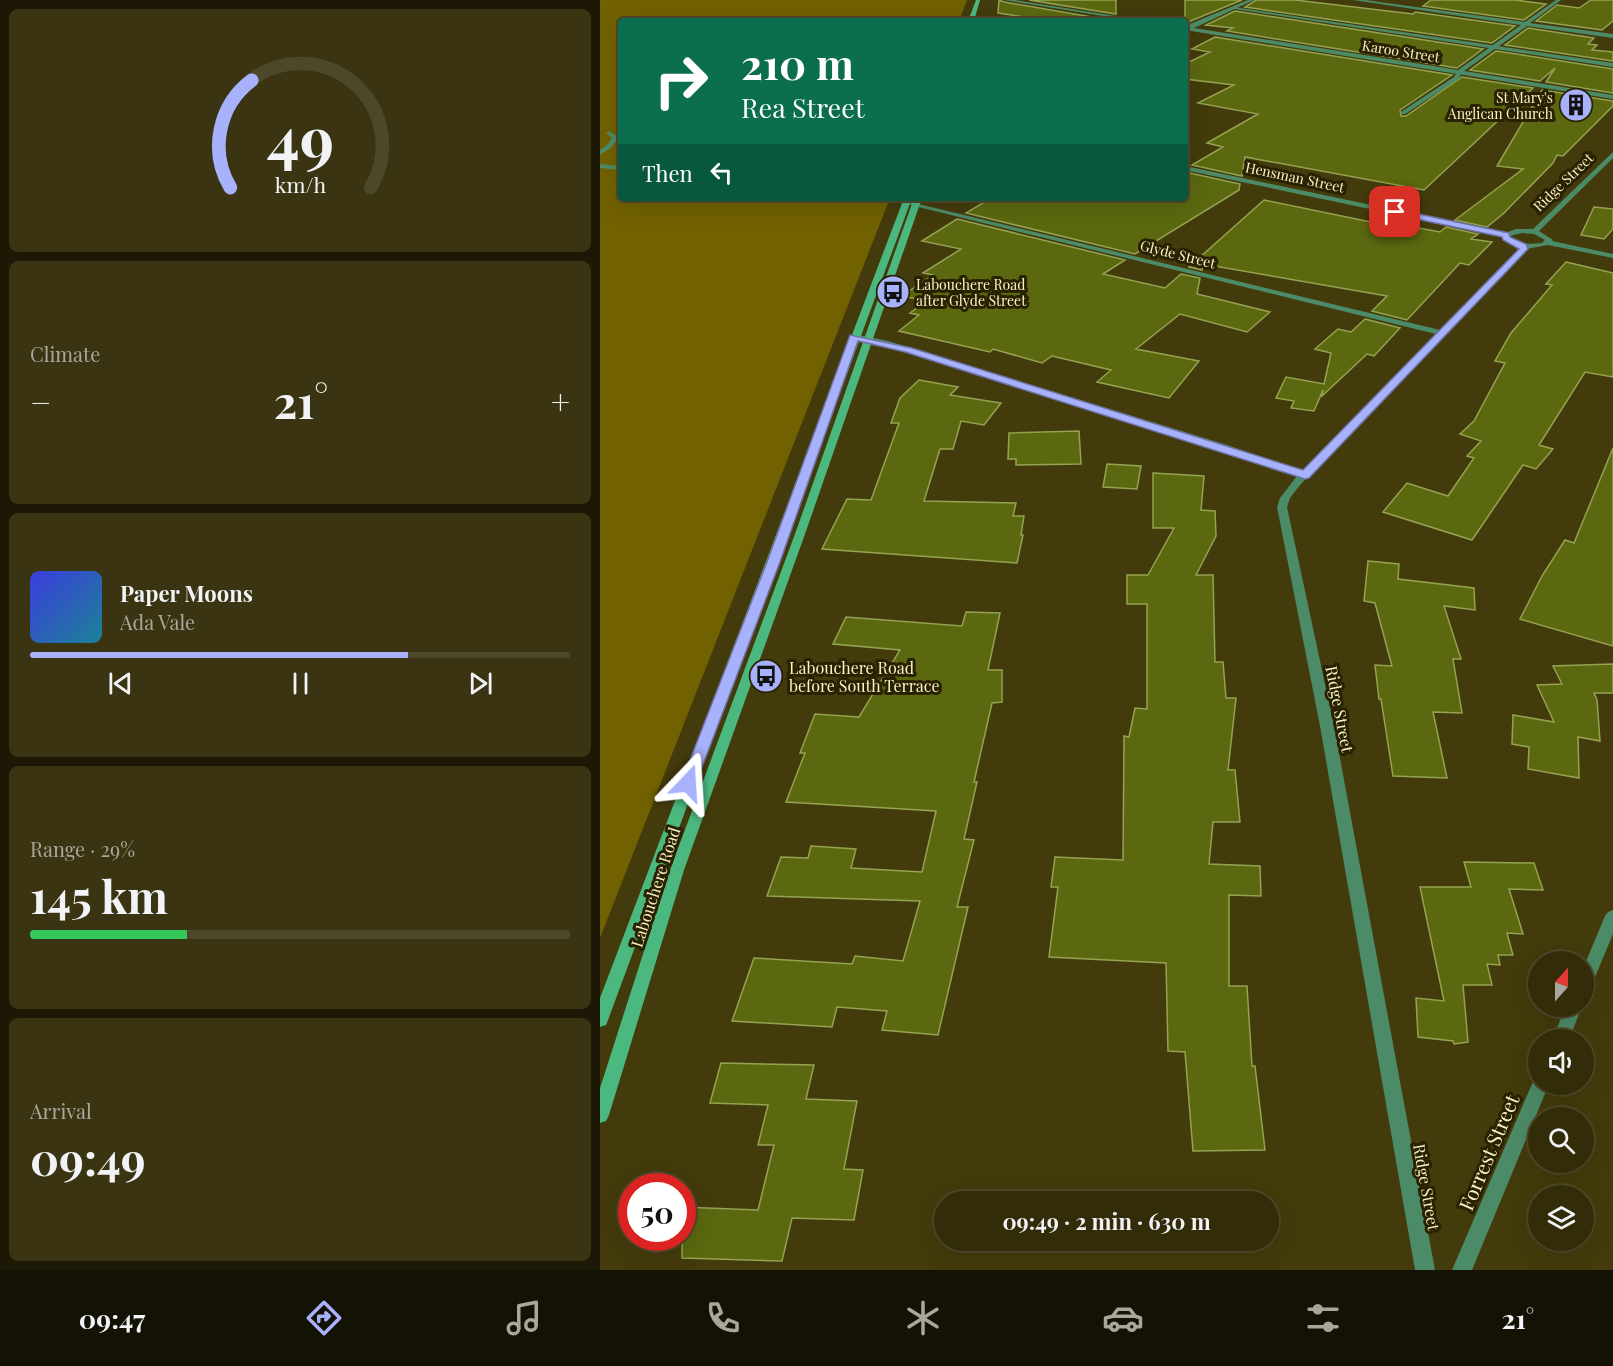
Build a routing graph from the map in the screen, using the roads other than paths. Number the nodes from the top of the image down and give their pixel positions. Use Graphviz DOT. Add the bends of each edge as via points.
graph roads {
  1 [pos="978,0"];
  2 [pos="985,0"];
  3 [pos="1005,0"];
  4 [pos="1252,0"];
  5 [pos="1355,0"];
  6 [pos="1530,0"];
  7 [pos="1556,2"];
  8 [pos="1235,8"];
  9 [pos="972,18"];
  10 [pos="980,18"];
  11 [pos="1124,18"];
  12 [pos="1526,24"];
  13 [pos="1188,27"];
  14 [pos="1188,28"];
  15 [pos="1613,36"];
  16 [pos="1495,47"];
  17 [pos="1613,65"];
  18 [pos="1459,72"];
  19 [pos="1613,97"];
  20 [pos="1403,113"];
  21 [pos="618,131"];
  22 [pos="609,133"];
  23 [pos="600,136"];
  24 [pos="600,153"];
  25 [pos="1613,154"];
  26 [pos="1603,164"];
  27 [pos="600,166"];
  28 [pos="1613,166"];
  29 [pos="618,168"];
  30 [pos="1188,169"];
  31 [pos="912,201"];
  32 [pos="912,201"];
  33 [pos="916,201"];
  34 [pos="1534,232"];
  35 [pos="1506,235"];
  36 [pos="1548,243"];
  37 [pos="1523,246"];
  38 [pos="1613,256"];
  39 [pos="1443,333"];
  40 [pos="854,337"];
  41 [pos="868,339"];
  42 [pos="1305,475"];
  43 [pos="1613,916"];
  44 [pos="1594,961"];
  45 [pos="600,1020"];
  46 [pos="1536,1095"];
  47 [pos="600,1115"];
  48 [pos="1425,1270"];
  49 [pos="1462,1270"];
  1 -- 9 [label="main road"];
  2 -- 10 [label="main road"];
  3 -- 11 [label="street"];
  4 -- 8 [label="street"];
  5 -- 12 [label="street"];
  6 -- 7 [label="street"];
  7 -- 12 [label="street"];
  8 -- 13 [label="street"];
  8 -- 16 [label="street"];
  12 -- 15 [label="street"];
  12 -- 16 [label="street"];
  14 -- 18 [label="street, Karoo Street"];
  16 -- 17 [label="street"];
  16 -- 18 [label="street"];
  18 -- 19 [label="street, Karoo Street"];
  18 -- 20 [label="street" via="1457,78"];
  21 -- 22 [label="street"];
  22 -- 23 [label="street"];
  22 -- 24 [label="street" via="615,137 614,142"];
  25 -- 26 [label="street, Ridge Street"];
  26 -- 28 [label="street"];
  26 -- 34 [label="street, Ridge Street"];
  27 -- 29 [label="street"];
  30 -- 35 [label="street, Hensman Street"];
  31 -- 40 [label="main road, Labouchere Road"];
  32 -- 41 [label="main road, Labouchere Road"];
  33 -- 39 [label="street, Glyde Street"];
  34 -- 35 [label="street, Hensman Street" via="1522,230"];
  34 -- 36 [label="street" via="1545,236"];
  35 -- 37 [label="street, Hensman Street" via="1511,242"];
  36 -- 37 [label="street"];
  36 -- 38 [label="street"];
  37 -- 39 [label="street, Ridge Street"];
  39 -- 42 [label="street, Ridge Street"];
  40 -- 41 [label="street"];
  40 -- 45 [label="main road, Labouchere Road"];
  41 -- 42 [label="street"];
  41 -- 47 [label="main road, Labouchere Road" via="676,870"];
  42 -- 48 [label="street, Ridge Street" via="1290,490 1282,507 1327,726"];
  43 -- 44 [label="street"];
  46 -- 49 [label="street, Forrest Street"];
}
